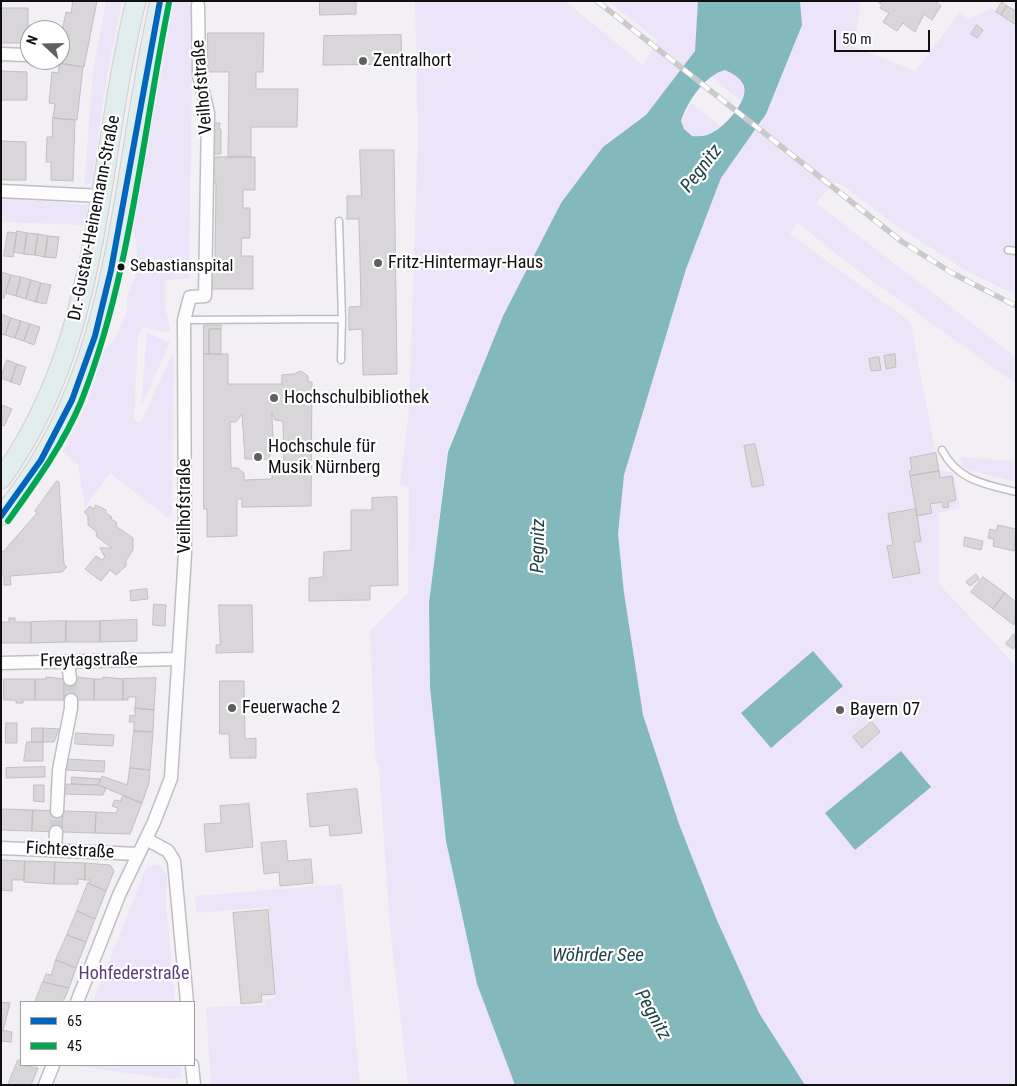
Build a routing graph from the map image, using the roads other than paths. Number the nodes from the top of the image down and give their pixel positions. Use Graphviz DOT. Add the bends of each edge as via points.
graph roads {
  1 [pos="136,1"];
  2 [pos="160,1"];
  3 [pos="198,5"];
  4 [pos="1,54"];
  5 [pos="20,55"];
  6 [pos="1,191"];
  7 [pos="102,196"];
  8 [pos="339,221"];
  9 [pos="1008,250"];
  10 [pos="1016,252"];
  11 [pos="342,319"];
  12 [pos="184,320"];
  13 [pos="341,360"];
  14 [pos="942,450"];
  15 [pos="1,479"];
  16 [pos="1016,492"];
  17 [pos="1,516"];
  18 [pos="177,659"];
  19 [pos="68,662"];
  20 [pos="1,663"];
  21 [pos="70,679"];
  22 [pos="71,700"];
  23 [pos="56,811"];
  24 [pos="56,832"];
  25 [pos="146,839"];
  26 [pos="1,848"];
  27 [pos="55,850"];
  28 [pos="138,854"];
  29 [pos="77,1001"];
  30 [pos="187,1001"];
  31 [pos="53,1066"];
  32 [pos="192,1066"];
  33 [pos="45,1085"];
  34 [pos="194,1085"];
  1 -- 7 [label="main road, Dr.-Gustav-Heinemann-Straße"];
  2 -- 17 [label="main road, Dr.-Gustav-Heinemann-Straße" via="114,262 92,348 58,433 36,470"];
  3 -- 12 [label="street, Veilhofstraße" via="199,75 208,113 205,296 190,297"];
  4 -- 5 [label="street"];
  6 -- 7 [label="street"];
  7 -- 15 [label="main road, Dr.-Gustav-Heinemann-Straße" via="80,306 62,364 33,429"];
  8 -- 11 [label="lane"];
  9 -- 10 [label="lane"];
  11 -- 12 [label="lane"];
  11 -- 13 [label="lane"];
  12 -- 18 [label="street, Veilhofstraße" via="185,554"];
  14 -- 16 [label="lane" via="960,474"];
  18 -- 19 [label="street, Freytagstraße"];
  18 -- 25 [label="street, Veilhofstraße" via="170,778"];
  19 -- 20 [label="street, Freytagstraße"];
  19 -- 21 [label="street"];
  22 -- 23 [label="street" via="59,770"];
  24 -- 27 [label="street"];
  25 -- 28 [label="street"];
  25 -- 30 [label="street" via="168,850 174,860"];
  26 -- 27 [label="street, Fichtestraße"];
  27 -- 28 [label="street, Fichtestraße"];
  28 -- 29 [label="street"];
  31 -- 33 [label="street"];
  32 -- 34 [label="street"];
}
